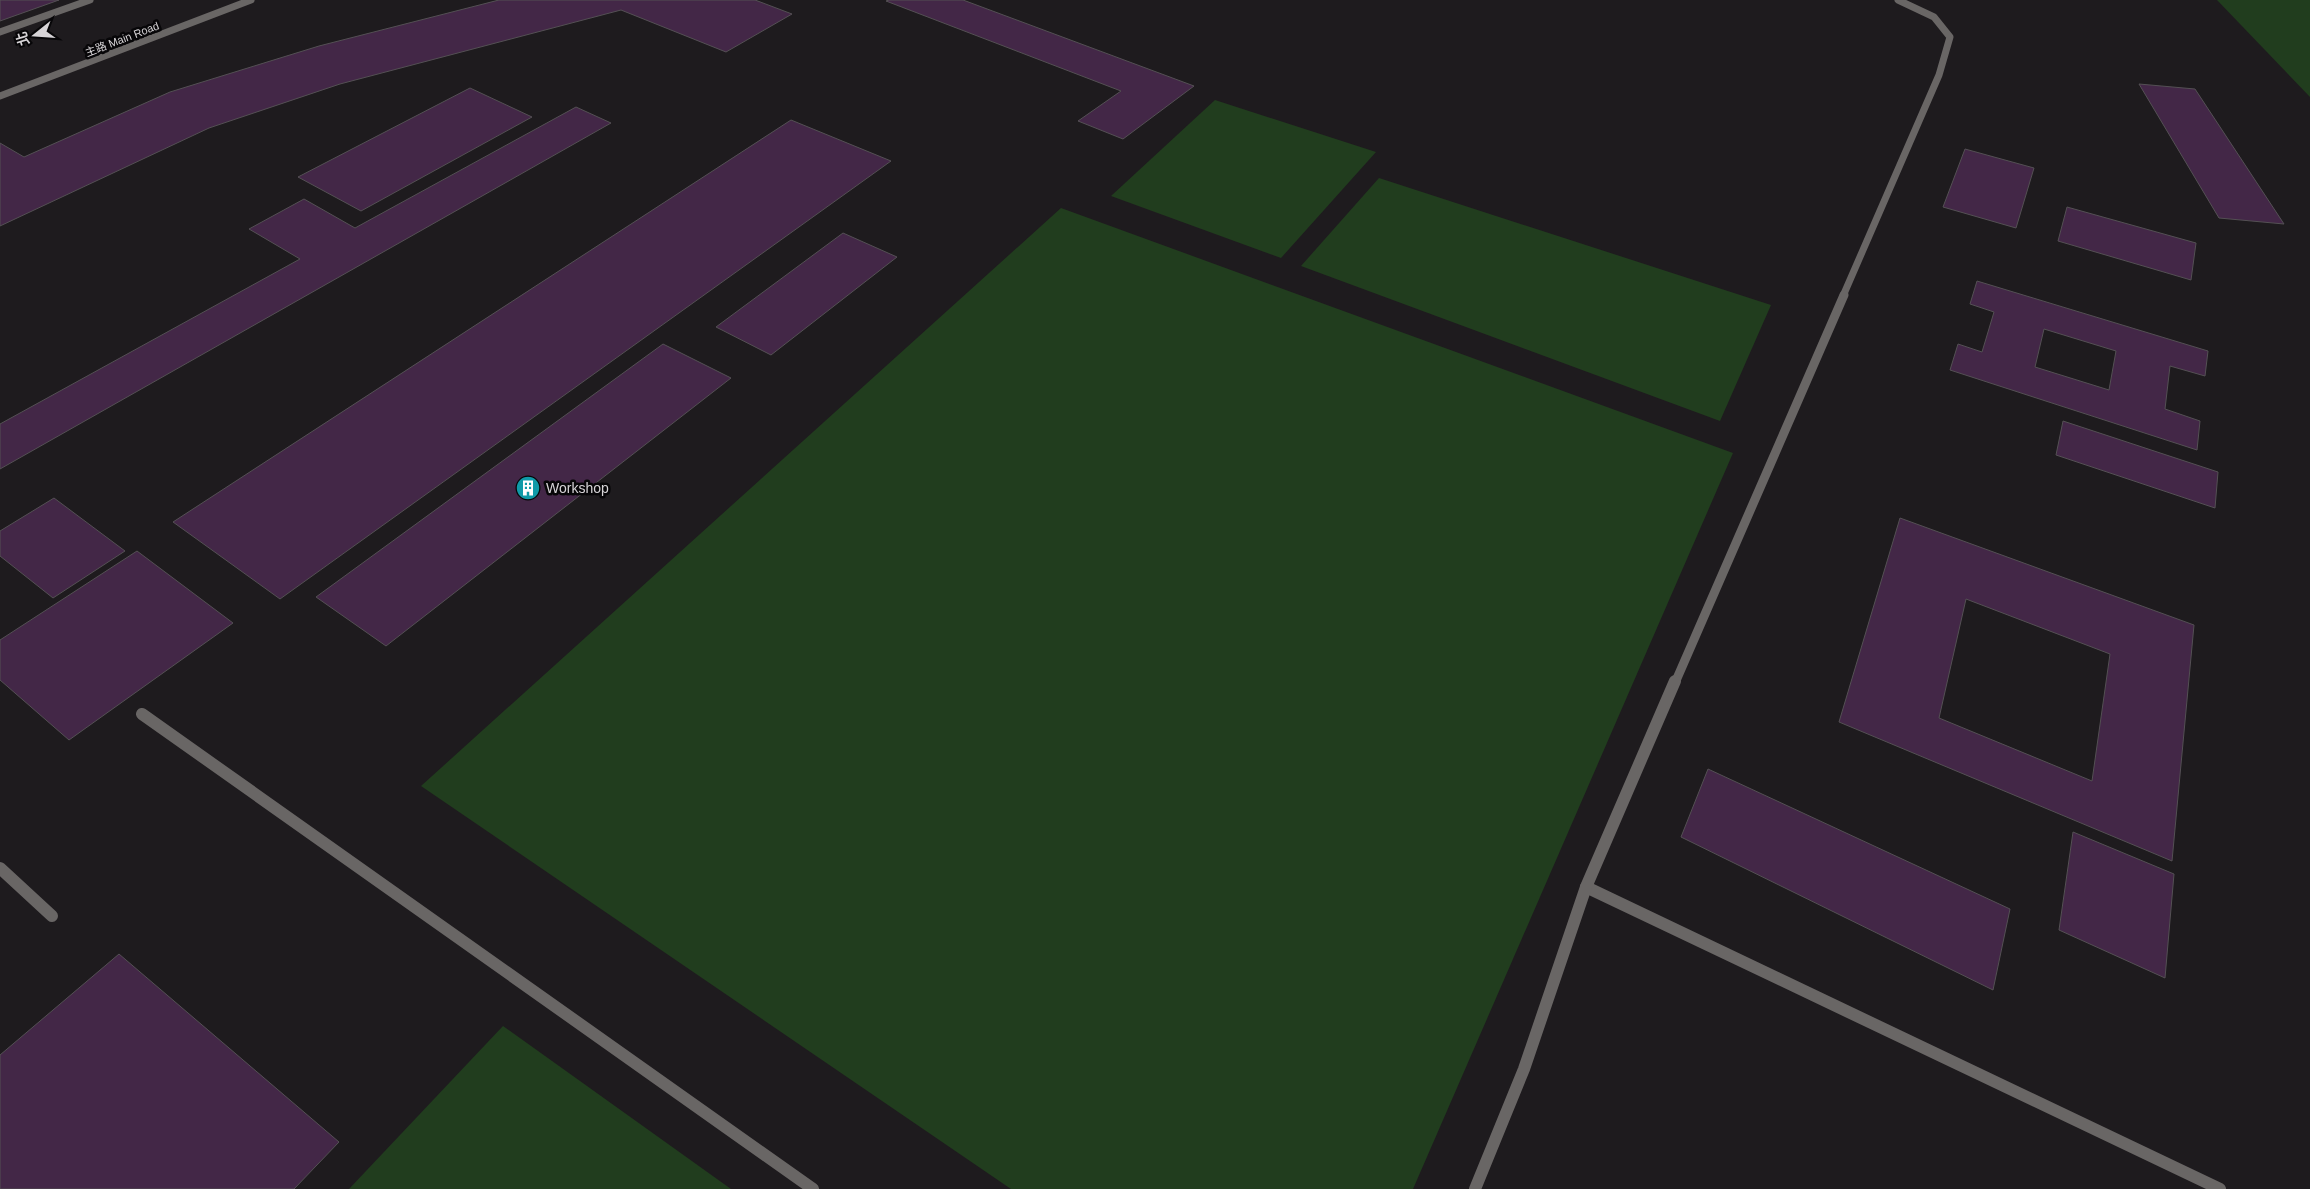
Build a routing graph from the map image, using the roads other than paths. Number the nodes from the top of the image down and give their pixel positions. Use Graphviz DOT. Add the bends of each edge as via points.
graph roads {
  1 [pos="90,0"];
  2 [pos="251,0"];
  3 [pos="1898,0"];
  4 [pos="1917,0"];
  5 [pos="1925,10"];
  6 [pos="0,32"];
  7 [pos="0,96"];
  8 [pos="142,714"];
  9 [pos="0,868"];
  10 [pos="1586,887"];
  11 [pos="52,916"];
  12 [pos="813,1189"];
  13 [pos="1475,1189"];
  14 [pos="2220,1189"];
  1 -- 6 [label="lane"];
  2 -- 7 [label="lane, 主路 Main Road"];
  3 -- 5 [label="lane"];
  4 -- 5 [label="lane"];
  5 -- 10 [label="lane" via="1942,22 1950,37 1939,75"];
  8 -- 12 [label="lane"];
  9 -- 11 [label="lane"];
  10 -- 13 [label="lane" via="1524,1069"];
  10 -- 14 [label="lane"];
}
